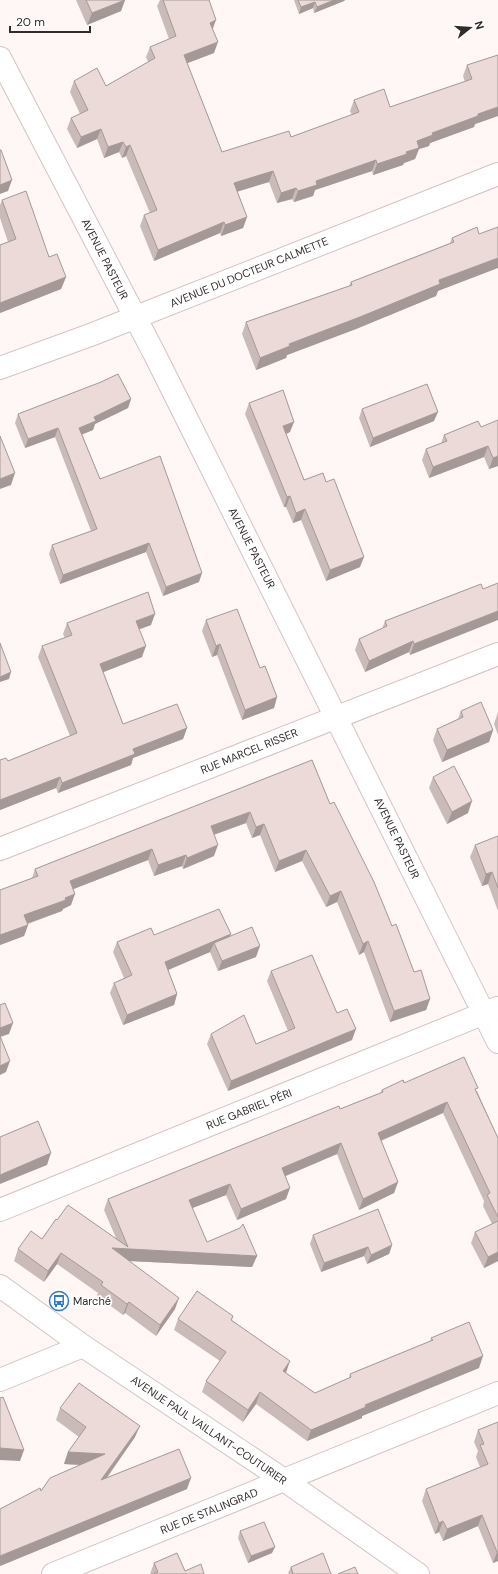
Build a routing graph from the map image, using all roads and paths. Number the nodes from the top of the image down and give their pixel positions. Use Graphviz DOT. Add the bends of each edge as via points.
graph roads {
  1 [pos="0,58"];
  2 [pos="498,174"];
  3 [pos="135,317"];
  4 [pos="0,368"];
  5 [pos="498,654"];
  6 [pos="336,717"];
  7 [pos="0,850"];
  8 [pos="491,1011"];
  9 [pos="498,1042"];
  10 [pos="0,1210"];
  11 [pos="0,1286"];
  12 [pos="84,1346"];
  13 [pos="0,1380"];
  14 [pos="498,1393"];
  15 [pos="284,1480"];
  16 [pos="52,1574"];
  17 [pos="418,1574"];
  1 -- 3 [label="street, AVENUE PASTEUR"];
  2 -- 3 [label="street, AVENUE DU DOCTEUR CALMETTE"];
  3 -- 4 [label="street, AVENUE DU DOCTEUR CALMETTE"];
  3 -- 6 [label="street, AVENUE PASTEUR"];
  5 -- 6 [label="street, RUE MARCEL RISSER"];
  6 -- 7 [label="street, RUE MARCEL RISSER"];
  6 -- 8 [label="street, AVENUE PASTEUR"];
  8 -- 9 [label="street, AVENUE PASTEUR"];
  8 -- 10 [label="street, RUE GABRIEL PÉRI"];
  11 -- 12 [label="street, AVENUE PAUL VAILLANT-COUTURIER"];
  12 -- 13 [label="street"];
  12 -- 15 [label="street, AVENUE PAUL VAILLANT-COUTURIER"];
  14 -- 15 [label="street, RUE DE STALINGRAD"];
  15 -- 16 [label="street, RUE DE STALINGRAD"];
  15 -- 17 [label="street, AVENUE PAUL VAILLANT-COUTURIER"];
}
